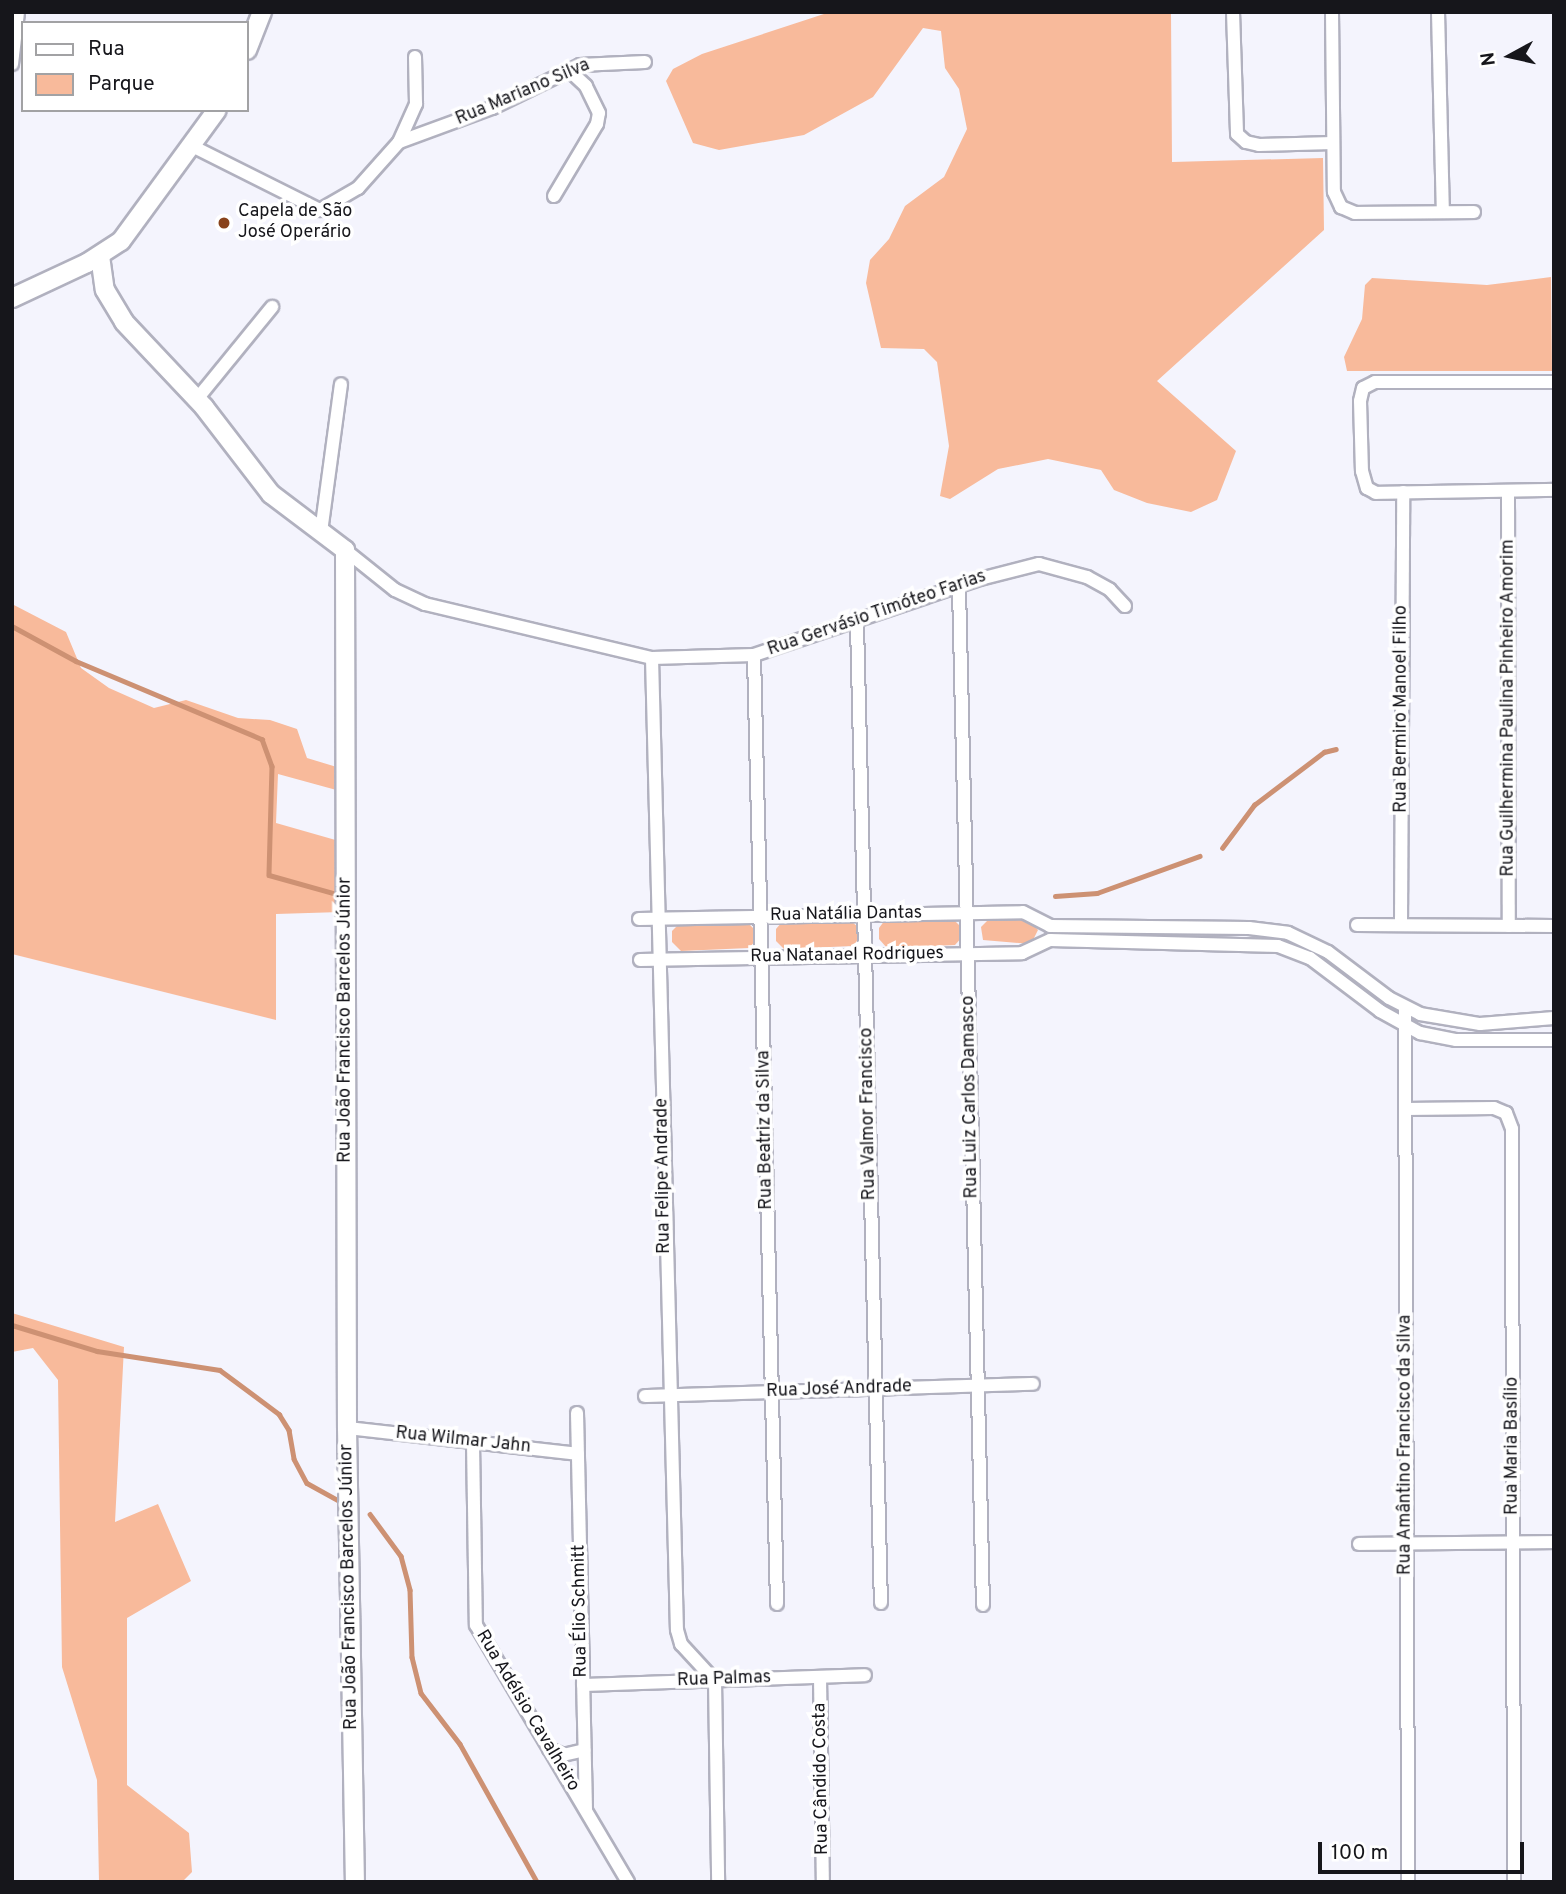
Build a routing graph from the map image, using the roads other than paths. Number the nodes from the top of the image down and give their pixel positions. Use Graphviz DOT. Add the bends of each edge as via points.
graph roads {
  1 [pos="18,12"];
  2 [pos="262,12"];
  3 [pos="1233,12"];
  4 [pos="1332,12"];
  5 [pos="1438,12"];
  6 [pos="248,47"];
  7 [pos="415,57"];
  8 [pos="645,62"];
  9 [pos="12,64"];
  10 [pos="569,70"];
  11 [pos="216,112"];
  12 [pos="399,142"];
  13 [pos="1334,143"];
  14 [pos="194,147"];
  15 [pos="554,197"];
  16 [pos="1443,212"];
  17 [pos="1475,212"];
  18 [pos="100,256"];
  19 [pos="14,293"];
  20 [pos="272,307"];
  21 [pos="1554,382"];
  22 [pos="341,384"];
  23 [pos="197,399"];
  24 [pos="1554,490"];
  25 [pos="1508,491"];
  26 [pos="1404,492"];
  27 [pos="321,532"];
  28 [pos="345,550"];
  29 [pos="959,588"];
  30 [pos="1125,606"];
  31 [pos="857,624"];
  32 [pos="754,655"];
  33 [pos="652,658"];
  34 [pos="967,913"];
  35 [pos="864,915"];
  36 [pos="761,916"];
  37 [pos="658,918"];
  38 [pos="639,919"];
  39 [pos="1357,925"];
  40 [pos="1401,925"];
  41 [pos="1051,926"];
  42 [pos="1509,926"];
  43 [pos="1554,926"];
  44 [pos="1050,940"];
  45 [pos="968,954"];
  46 [pos="865,956"];
  47 [pos="762,957"];
  48 [pos="659,959"];
  49 [pos="640,960"];
  50 [pos="1405,1008"];
  51 [pos="1554,1018"];
  52 [pos="1405,1027"];
  53 [pos="1554,1040"];
  54 [pos="1405,1109"];
  55 [pos="1033,1384"];
  56 [pos="978,1386"];
  57 [pos="876,1389"];
  58 [pos="772,1392"];
  59 [pos="668,1395"];
  60 [pos="645,1396"];
  61 [pos="578,1413"];
  62 [pos="347,1428"];
  63 [pos="473,1443"];
  64 [pos="578,1454"];
  65 [pos="1513,1542"];
  66 [pos="1554,1542"];
  67 [pos="1407,1543"];
  68 [pos="1359,1544"];
  69 [pos="777,1604"];
  70 [pos="881,1604"];
  71 [pos="983,1605"];
  72 [pos="865,1675"];
  73 [pos="820,1677"];
  74 [pos="715,1681"];
  75 [pos="583,1685"];
  76 [pos="549,1749"];
  77 [pos="584,1750"];
  78 [pos="586,1809"];
  79 [pos="355,1882"];
  80 [pos="628,1882"];
  81 [pos="718,1882"];
  82 [pos="823,1882"];
  83 [pos="1408,1882"];
  84 [pos="1514,1882"];
  1 -- 9 [label="street"];
  2 -- 6 [label="street"];
  3 -- 13 [label="street" via="1237,134 1245,142 1259,145"];
  4 -- 13 [label="street"];
  5 -- 16 [label="street"];
  7 -- 12 [label="street" via="416,104"];
  8 -- 10 [label="street, Rua Mariano Silva" via="598,62"];
  10 -- 12 [label="street, Rua Mariano Silva" via="492,108"];
  10 -- 15 [label="street" via="586,86 599,113"];
  11 -- 14 [label="street"];
  12 -- 14 [label="street, Rua Mariano Silva" via="358,188 320,209"];
  13 -- 16 [label="street" via="1334,192 1347,212"];
  14 -- 18 [label="street" via="121,241"];
  16 -- 17 [label="street"];
  18 -- 19 [label="street"];
  18 -- 23 [label="street" via="105,290 115,311"];
  20 -- 23 [label="street"];
  21 -- 26 [label="street" via="1375,382 1363,388 1361,463 1367,488 1376,493"];
  22 -- 27 [label="street"];
  23 -- 27 [label="street" via="271,494"];
  24 -- 25 [label="street"];
  25 -- 26 [label="street"];
  25 -- 42 [label="street, Rua Guilhermina Paulina Pinheiro Amorim"];
  26 -- 40 [label="street, Rua Bermiro Manoel Filho"];
  27 -- 28 [label="street"];
  28 -- 33 [label="street, Rua Gervásio Timóteo Farias" via="395,590 425,604"];
  28 -- 62 [label="street, Rua João Francisco Barcelos Júnior"];
  29 -- 30 [label="street, Rua Gervásio Timóteo Farias" via="1039,564 1087,577 1110,590"];
  29 -- 31 [label="street, Rua Gervásio Timóteo Farias"];
  29 -- 34 [label="street, Rua Luiz Carlos Damasco"];
  31 -- 32 [label="street, Rua Gervásio Timóteo Farias"];
  31 -- 35 [label="street, Rua Valmor Francisco"];
  32 -- 33 [label="street, Rua Gervásio Timóteo Farias"];
  32 -- 36 [label="street, Rua Beatriz da Silva"];
  33 -- 37 [label="street, Rua Felipe Andrade"];
  34 -- 35 [label="street, Rua Natália Dantas"];
  34 -- 41 [label="street, Rua Natália Dantas" via="1023,912"];
  34 -- 45 [label="street, Rua Luiz Carlos Damasco"];
  35 -- 36 [label="street, Rua Natália Dantas"];
  35 -- 46 [label="street, Rua Valmor Francisco"];
  36 -- 37 [label="street, Rua Natália Dantas"];
  36 -- 47 [label="street, Rua Beatriz da Silva"];
  37 -- 38 [label="street, Rua Natália Dantas"];
  37 -- 48 [label="street, Rua Felipe Andrade"];
  39 -- 40 [label="street"];
  40 -- 42 [label="street"];
  41 -- 44 [label="street"];
  41 -- 50 [label="street" via="1249,928 1288,933 1328,952"];
  42 -- 43 [label="street"];
  44 -- 45 [label="street, Rua Natanael Rodrigues" via="1022,953"];
  44 -- 52 [label="street" via="1278,946 1310,958"];
  45 -- 46 [label="street, Rua Natanael Rodrigues"];
  45 -- 56 [label="street, Rua Luiz Carlos Damasco"];
  46 -- 47 [label="street, Rua Natanael Rodrigues"];
  46 -- 57 [label="street, Rua Valmor Francisco"];
  47 -- 48 [label="street, Rua Natanael Rodrigues"];
  47 -- 58 [label="street, Rua Beatriz da Silva"];
  48 -- 49 [label="street, Rua Natanael Rodrigues"];
  48 -- 59 [label="street, Rua Felipe Andrade"];
  50 -- 51 [label="street" via="1480,1024"];
  50 -- 52 [label="street, Rua Amântino Francisco da Silva"];
  52 -- 53 [label="street" via="1456,1040"];
  52 -- 54 [label="street, Rua Amântino Francisco da Silva"];
  54 -- 65 [label="street, Rua Maria Basílio" via="1494,1108 1511,1120"];
  54 -- 67 [label="street, Rua Amântino Francisco da Silva"];
  55 -- 56 [label="street, Rua José Andrade"];
  56 -- 57 [label="street, Rua José Andrade"];
  56 -- 71 [label="street, Rua Luiz Carlos Damasco"];
  57 -- 58 [label="street, Rua José Andrade"];
  57 -- 70 [label="street, Rua Valmor Francisco"];
  58 -- 59 [label="street, Rua José Andrade"];
  58 -- 69 [label="street, Rua Beatriz da Silva"];
  59 -- 60 [label="street, Rua José Andrade"];
  59 -- 74 [label="street, Rua Felipe Andrade" via="677,1630 681,1644"];
  61 -- 64 [label="street, Rua Élio Schmitt"];
  62 -- 63 [label="street, Rua Wilmar Jahn"];
  62 -- 79 [label="street, Rua João Francisco Barcelos Júnior"];
  63 -- 64 [label="street, Rua Wilmar Jahn"];
  63 -- 76 [label="street, Rua Adélsio Cavalheiro" via="476,1625"];
  64 -- 75 [label="street, Rua Élio Schmitt"];
  65 -- 66 [label="street"];
  65 -- 67 [label="street"];
  65 -- 84 [label="street, Rua Maria Basílio"];
  67 -- 68 [label="street"];
  67 -- 83 [label="street, Rua Amântino Francisco da Silva"];
  72 -- 73 [label="street, Rua Palmas"];
  73 -- 74 [label="street, Rua Palmas"];
  73 -- 82 [label="street, Rua Cândido Costa"];
  74 -- 75 [label="street, Rua Palmas"];
  74 -- 81 [label="street"];
  75 -- 77 [label="street, Rua Élio Schmitt"];
  76 -- 77 [label="street" via="563,1755"];
  76 -- 78 [label="street, Rua Adélsio Cavalheiro"];
  77 -- 78 [label="street, Rua Élio Schmitt"];
  78 -- 80 [label="street, Rua Adélsio Cavalheiro"];
}
